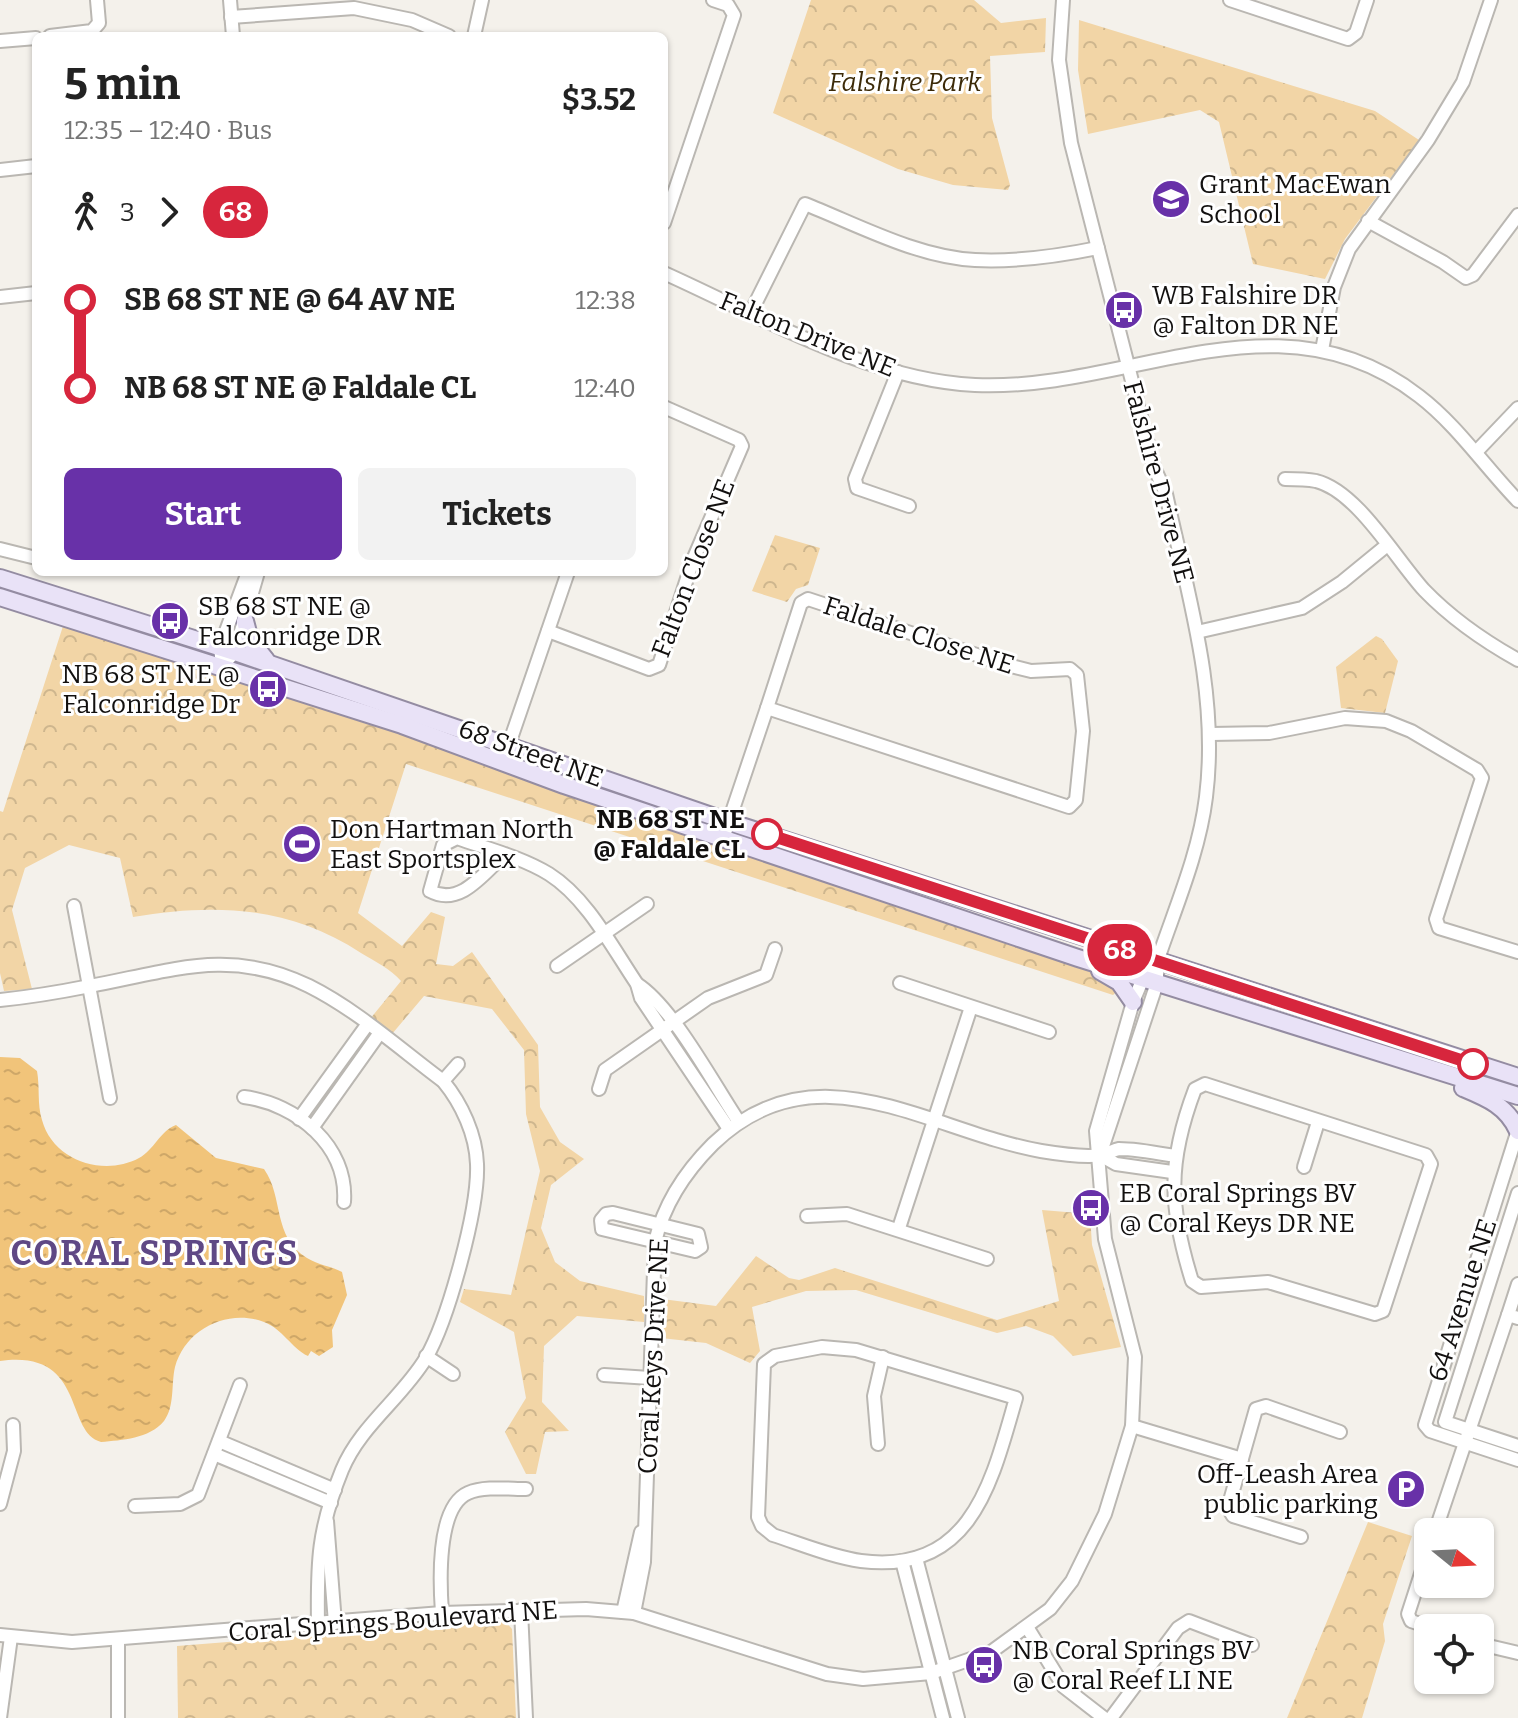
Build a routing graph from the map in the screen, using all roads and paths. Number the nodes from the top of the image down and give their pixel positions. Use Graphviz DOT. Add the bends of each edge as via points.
graph roads {
  1 [pos="97,0"];
  2 [pos="230,0"];
  3 [pos="482,0"];
  4 [pos="713,0"];
  5 [pos="1063,0"];
  6 [pos="1230,0"];
  7 [pos="1367,0"];
  8 [pos="1491,0"];
  9 [pos="355,4"];
  10 [pos="231,17"];
  11 [pos="84,32"];
  12 [pos="233,32"];
  13 [pos="440,32"];
  14 [pos="475,32"];
  15 [pos="32,38"];
  16 [pos="0,41"];
  17 [pos="32,166"];
  18 [pos="0,170"];
  19 [pos="668,211"];
  20 [pos="1518,215"];
  21 [pos="1368,221"];
  22 [pos="1098,248"];
  23 [pos="668,275"];
  24 [pos="32,293"];
  25 [pos="0,297"];
  26 [pos="751,312"];
  27 [pos="1322,350"];
  28 [pos="1129,368"];
  29 [pos="898,372"];
  30 [pos="1518,408"];
  31 [pos="668,409"];
  32 [pos="1476,452"];
  33 [pos="1285,479"];
  34 [pos="1518,501"];
  35 [pos="909,506"];
  36 [pos="1386,546"];
  37 [pos="0,549"];
  38 [pos="32,560"];
  39 [pos="247,576"];
  40 [pos="257,576"];
  41 [pos="567,576"];
  42 [pos="0,578"];
  43 [pos="0,597"];
  44 [pos="245,621"];
  45 [pos="548,631"];
  46 [pos="1197,632"];
  47 [pos="228,649"];
  48 [pos="1518,660"];
  49 [pos="270,664"];
  50 [pos="222,666"];
  51 [pos="767,708"];
  52 [pos="1211,734"];
  53 [pos="506,752"];
  54 [pos="729,822"];
  55 [pos="723,840"];
  56 [pos="505,854"];
  57 [pos="647,904"];
  58 [pos="74,906"];
  59 [pos="604,935"];
  60 [pos="775,949"];
  61 [pos="1518,952"];
  62 [pos="1078,958"];
  63 [pos="1157,962"];
  64 [pos="557,966"];
  65 [pos="1150,980"];
  66 [pos="900,983"];
  67 [pos="91,986"];
  68 [pos="0,1000"];
  69 [pos="1133,1002"];
  70 [pos="971,1007"];
  71 [pos="367,1025"];
  72 [pos="668,1028"];
  73 [pos="1049,1032"];
  74 [pos="379,1034"];
  75 [pos="1416,1063"];
  76 [pos="458,1064"];
  77 [pos="1513,1073"];
  78 [pos="443,1081"];
  79 [pos="599,1089"];
  80 [pos="1518,1096"];
  81 [pos="244,1097"];
  82 [pos="110,1098"];
  83 [pos="934,1118"];
  84 [pos="299,1119"];
  85 [pos="1318,1122"];
  86 [pos="734,1126"];
  87 [pos="312,1128"];
  88 [pos="1518,1130"];
  89 [pos="1100,1155"];
  90 [pos="1174,1156"];
  91 [pos="1304,1167"];
  92 [pos="1172,1172"];
  93 [pos="1518,1193"];
  94 [pos="344,1202"];
  95 [pos="807,1216"];
  96 [pos="659,1224"];
  97 [pos="899,1228"];
  98 [pos="655,1242"];
  99 [pos="987,1259"];
  100 [pos="1518,1284"];
  101 [pos="1513,1316"];
  102 [pos="426,1356"];
  103 [pos="883,1357"];
  104 [pos="453,1374"];
  105 [pos="604,1375"];
  106 [pos="650,1378"];
  107 [pos="240,1385"];
  108 [pos="13,1425"];
  109 [pos="1132,1426"];
  110 [pos="1340,1432"];
  111 [pos="1466,1436"];
  112 [pos="219,1441"];
  113 [pos="878,1444"];
  114 [pos="1518,1446"];
  115 [pos="214,1454"];
  116 [pos="1242,1459"];
  117 [pos="1518,1460"];
  118 [pos="526,1489"];
  119 [pos="335,1490"];
  120 [pos="331,1503"];
  121 [pos="0,1504"];
  122 [pos="135,1506"];
  123 [pos="326,1518"];
  124 [pos="1440,1518"];
  125 [pos="1301,1537"];
  126 [pos="916,1558"];
  127 [pos="902,1561"];
  128 [pos="1414,1595"];
  129 [pos="521,1610"];
  130 [pos="629,1612"];
  131 [pos="442,1613"];
  132 [pos="1414,1622"];
  133 [pos="335,1623"];
  134 [pos="318,1625"];
  135 [pos="1027,1627"];
  136 [pos="5,1636"];
  137 [pos="118,1639"];
  138 [pos="1252,1645"];
  139 [pos="1494,1647"];
  140 [pos="1518,1653"];
  141 [pos="946,1669"];
  142 [pos="931,1673"];
  143 [pos="0,1718"];
  144 [pos="118,1718"];
  145 [pos="526,1718"];
  146 [pos="943,1718"];
  147 [pos="958,1718"];
  148 [pos="1104,1718"];
  149 [pos="1111,1718"];
  1 -- 11 [label="street" via="99,23"];
  2 -- 10 [label="street"];
  3 -- 14 [label="street"];
  4 -- 19 [label="street" via="728,5 734,15"];
  5 -- 22 [label="street, Falshire Drive NE" via="1059,60 1071,143"];
  6 -- 7 [label="street" via="1348,39 1356,33"];
  8 -- 21 [label="street" via="1463,82"];
  9 -- 10 [label="street"];
  9 -- 13 [label="street"];
  10 -- 12 [label="street"];
  15 -- 16 [label="street"];
  17 -- 18 [label="street"];
  20 -- 21 [label="street" via="1466,278"];
  21 -- 27 [label="street" via="1349,249 1334,287"];
  22 -- 26 [label="street" via="973,260 904,244 805,204"];
  22 -- 28 [label="street, Falshire Drive NE"];
  23 -- 26 [label="street, Falton Drive NE"];
  24 -- 25 [label="street"];
  26 -- 29 [label="street, Falton Drive NE"];
  27 -- 28 [label="street, Falton Drive NE" via="1281,344 1225,346"];
  27 -- 32 [label="street, Falton Drive NE" via="1377,370 1419,396"];
  28 -- 29 [label="street, Falton Drive NE" via="1006,385 944,382"];
  28 -- 46 [label="street, Falshire Drive NE" via="1166,494"];
  29 -- 35 [label="street" via="855,479 857,488"];
  30 -- 32 [label="street"];
  31 -- 45 [label="street, Falton Close NE" via="739,440 742,446 693,560 659,665 649,669"];
  32 -- 34 [label="street, Falton Drive NE"];
  33 -- 36 [label="street" via="1316,481 1337,491"];
  36 -- 46 [label="street" via="1302,608"];
  36 -- 48 [label="street" via="1457,620"];
  37 -- 38 [label="street"];
  39 -- 47 [label="street"];
  40 -- 44 [label="street"];
  41 -- 45 [label="street"];
  42 -- 47 [label="main road, 68 Street NE"];
  43 -- 50 [label="main road, 68 Street NE"];
  44 -- 47 [label="street"];
  44 -- 49 [label="main road" via="250,640"];
  45 -- 53 [label="street"];
  46 -- 52 [label="street, Falshire Drive NE"];
  47 -- 49 [label="main road, 68 Street NE"];
  47 -- 50 [label="street"];
  49 -- 53 [label="main road, 68 Street NE"];
  50 -- 53 [label="main road, 68 Street NE"];
  51 -- 51 [label="street, Faldale Close NE" via="801,603 808,599 1007,665 1031,671 1070,669 1077,675 1083,731 1076,800 1069,807"];
  51 -- 54 [label="street, Faldale Close NE"];
  52 -- 61 [label="street" via="1269,733 1345,718 1386,721 1477,770 1482,778 1436,919 1439,928"];
  52 -- 63 [label="street, Falshire Drive NE" via="1197,842"];
  53 -- 54 [label="main road, 68 Street NE"];
  53 -- 55 [label="main road, 68 Street NE" via="564,785"];
  54 -- 55 [label="street, Faldale Close NE"];
  54 -- 63 [label="main road, 68 Street NE"];
  55 -- 62 [label="main road, 68 Street NE"];
  56 -- 56 [label="street" via="457,838 443,845 430,891 456,897"];
  56 -- 59 [label="street" via="572,892"];
  57 -- 59 [label="street"];
  58 -- 67 [label="street"];
  59 -- 64 [label="street"];
  59 -- 72 [label="street" via="637,984 649,992"];
  60 -- 72 [label="street" via="766,975 708,998"];
  62 -- 65 [label="main road, 68 Street NE"];
  62 -- 69 [label="main road" via="1119,982"];
  63 -- 65 [label="street, Coral Springs Boulevard NE"];
  63 -- 77 [label="main road, 68 Street NE"];
  65 -- 69 [label="street, Coral Springs Boulevard NE"];
  65 -- 75 [label="main road, 68 Street NE"];
  65 -- 89 [label="street, Coral Springs Boulevard NE"];
  66 -- 70 [label="street"];
  67 -- 68 [label="street"];
  67 -- 71 [label="street" via="190,965 241,964 303,983"];
  67 -- 82 [label="street"];
  69 -- 89 [label="street, Coral Springs Boulevard NE" via="1096,1131"];
  70 -- 73 [label="street"];
  70 -- 83 [label="street"];
  71 -- 74 [label="street"];
  71 -- 84 [label="street"];
  72 -- 79 [label="street" via="605,1070"];
  72 -- 86 [label="street"];
  74 -- 78 [label="street"];
  74 -- 87 [label="street"];
  75 -- 80 [label="main road, 68 Street NE"];
  75 -- 88 [label="main road" via="1499,1105"];
  76 -- 78 [label="street"];
  78 -- 102 [label="street" via="474,1140 478,1165 451,1291"];
  81 -- 84 [label="street" via="268,1101"];
  83 -- 86 [label="street, Coral Keys Drive NE" via="866,1099 824,1097 771,1107"];
  83 -- 89 [label="street, Coral Keys Drive NE" via="1039,1150"];
  83 -- 97 [label="street"];
  84 -- 87 [label="street"];
  85 -- 90 [label="street" via="1205,1084 1195,1089"];
  85 -- 91 [label="street"];
  85 -- 92 [label="street" via="1426,1155 1431,1164 1383,1311 1375,1314 1268,1282 1201,1287 1192,1281 1174,1219"];
  86 -- 96 [label="street, Coral Keys Drive NE" via="694,1163"];
  87 -- 94 [label="street" via="342,1168"];
  88 -- 111 [label="street, 64 Avenue NE" via="1425,1425 1430,1431"];
  89 -- 90 [label="street" via="1118,1149"];
  89 -- 92 [label="street" via="1116,1164"];
  89 -- 109 [label="street, Coral Springs Boulevard NE" via="1105,1239 1135,1357"];
  90 -- 92 [label="street"];
  93 -- 111 [label="street, 64 Avenue NE" via="1445,1422"];
  95 -- 97 [label="street" via="847,1214"];
  96 -- 98 [label="street, Coral Keys Drive NE"];
  96 -- 98 [label="street" via="698,1234 701,1247 695,1251"];
  96 -- 98 [label="street" via="613,1213 601,1220 602,1229"];
  97 -- 99 [label="street"];
  98 -- 106 [label="street, Coral Keys Drive NE"];
  100 -- 101 [label="street"];
  101 -- 111 [label="street"];
  102 -- 104 [label="street"];
  102 -- 119 [label="street" via="355,1444"];
  103 -- 113 [label="street" via="874,1396"];
  103 -- 126 [label="street" via="1016,1398 979,1507 952,1536"];
  103 -- 127 [label="street" via="822,1347 775,1356 764,1364 758,1517 773,1535 845,1558"];
  105 -- 106 [label="street"];
  106 -- 130 [label="street, Coral Keys Drive NE" via="644,1562"];
  107 -- 112 [label="street"];
  108 -- 121 [label="street" via="14,1451"];
  109 -- 116 [label="street"];
  109 -- 135 [label="street, Coral Springs Boulevard NE" via="1088,1554 1050,1609"];
  110 -- 116 [label="street" via="1266,1406 1256,1409"];
  111 -- 114 [label="street"];
  111 -- 117 [label="street"];
  111 -- 124 [label="street"];
  112 -- 115 [label="street"];
  112 -- 119 [label="street"];
  115 -- 120 [label="street"];
  115 -- 122 [label="street" via="193,1499"];
  116 -- 125 [label="street" via="1228,1508 1233,1516"];
  118 -- 131 [label="street" via="468,1493 460,1500 443,1539"];
  119 -- 120 [label="street"];
  120 -- 123 [label="street"];
  123 -- 133 [label="street"];
  123 -- 134 [label="street" via="318,1552"];
  126 -- 127 [label="street"];
  126 -- 141 [label="street"];
  127 -- 142 [label="street"];
  128 -- 132 [label="street" via="1408,1614"];
  129 -- 130 [label="street, Coral Springs Boulevard NE"];
  129 -- 131 [label="street, Coral Springs Boulevard NE"];
  129 -- 145 [label="street"];
  130 -- 142 [label="street, Coral Springs Boulevard NE" via="827,1674 896,1679"];
  131 -- 133 [label="street, Coral Springs Boulevard NE"];
  133 -- 134 [label="street, Coral Springs Boulevard NE"];
  134 -- 137 [label="street, Coral Springs Boulevard NE"];
  135 -- 141 [label="street, Coral Springs Boulevard NE" via="991,1652"];
  135 -- 148 [label="street" via="1064,1687"];
  136 -- 137 [label="street, Coral Springs Boulevard NE" via="72,1642"];
  136 -- 143 [label="street"];
  137 -- 144 [label="street"];
  138 -- 149 [label="street" via="1189,1621 1178,1628"];
  139 -- 140 [label="street"];
  141 -- 142 [label="street, Coral Springs Boulevard NE"];
  141 -- 147 [label="street"];
  142 -- 146 [label="street"];
}
